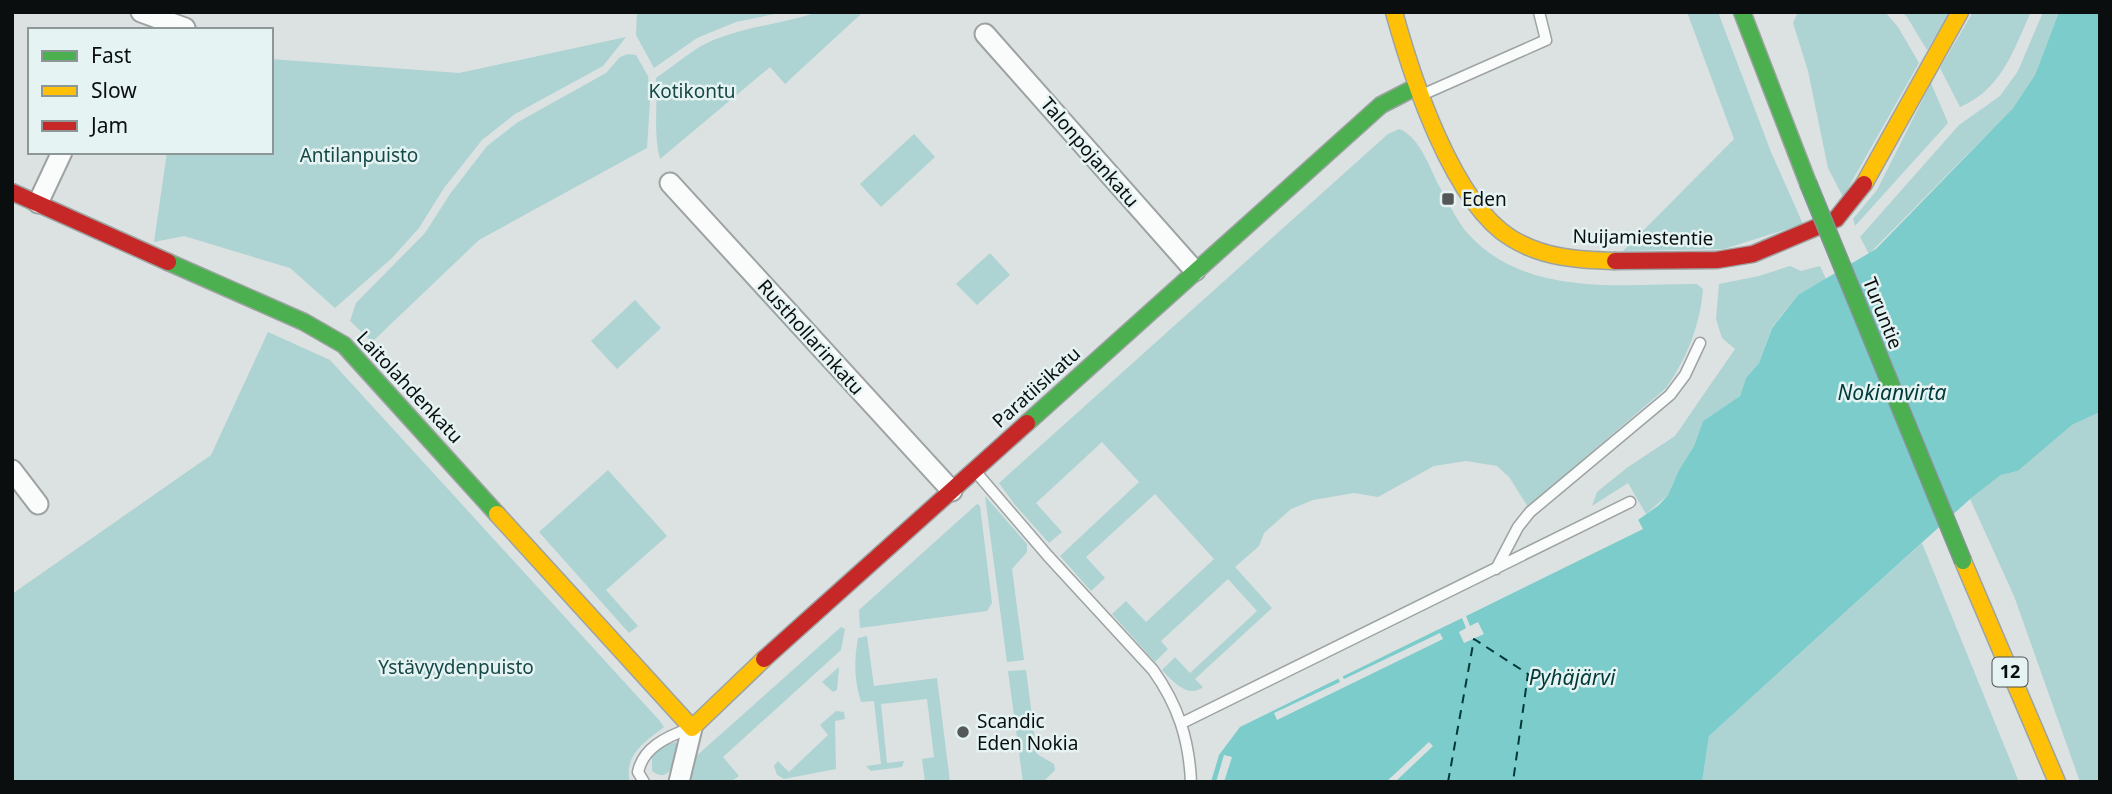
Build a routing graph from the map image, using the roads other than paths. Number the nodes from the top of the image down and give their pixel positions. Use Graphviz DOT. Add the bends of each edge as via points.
graph roads {
  1 [pos="141,12"];
  2 [pos="1394,12"];
  3 [pos="1539,12"];
  4 [pos="1741,12"];
  5 [pos="1961,12"];
  6 [pos="185,28"];
  7 [pos="985,34"];
  8 [pos="1418,91"];
  9 [pos="60,154"];
  10 [pos="670,183"];
  11 [pos="12,192"];
  12 [pos="38,203"];
  13 [pos="1195,271"];
  14 [pos="1700,343"];
  15 [pos="12,470"];
  16 [pos="974,471"];
  17 [pos="952,491"];
  18 [pos="1630,502"];
  19 [pos="38,504"];
  20 [pos="1496,570"];
  21 [pos="1182,723"];
  22 [pos="692,728"];
  23 [pos="644,782"];
  24 [pos="679,782"];
  25 [pos="1191,782"];
  26 [pos="2057,782"];
  1 -- 6 [label="street"];
  2 -- 8 [label="main road, Nuijamiestentie"];
  3 -- 8 [label="lane" via="1546,40"];
  4 -- 26 [label="main road, Turuntie / 12, bridge"];
  5 -- 8 [label="main road, Nuijamiestentie" via="1867,180 1836,219 1764,250 1717,260 1577,260 1512,239 1473,201"];
  7 -- 13 [label="street, Talonpojankatu"];
  8 -- 13 [label="main road, Paratiisikatu" via="1381,105"];
  9 -- 12 [label="street"];
  10 -- 17 [label="street, Rusthollarinkatu"];
  11 -- 12 [label="main road, Laitolahdenkatu"];
  12 -- 22 [label="main road, Laitolahdenkatu" via="304,322 344,345"];
  13 -- 16 [label="main road, Paratiisikatu"];
  14 -- 20 [label="lane" via="1670,395 1530,512"];
  15 -- 19 [label="street"];
  16 -- 17 [label="main road, Paratiisikatu"];
  16 -- 21 [label="lane" via="1153,670"];
  17 -- 22 [label="main road, Paratiisikatu"];
  18 -- 20 [label="lane"];
  20 -- 21 [label="lane"];
  21 -- 25 [label="lane"];
  22 -- 23 [label="lane" via="661,741 644,755 638,772"];
  22 -- 24 [label="street"];
}
